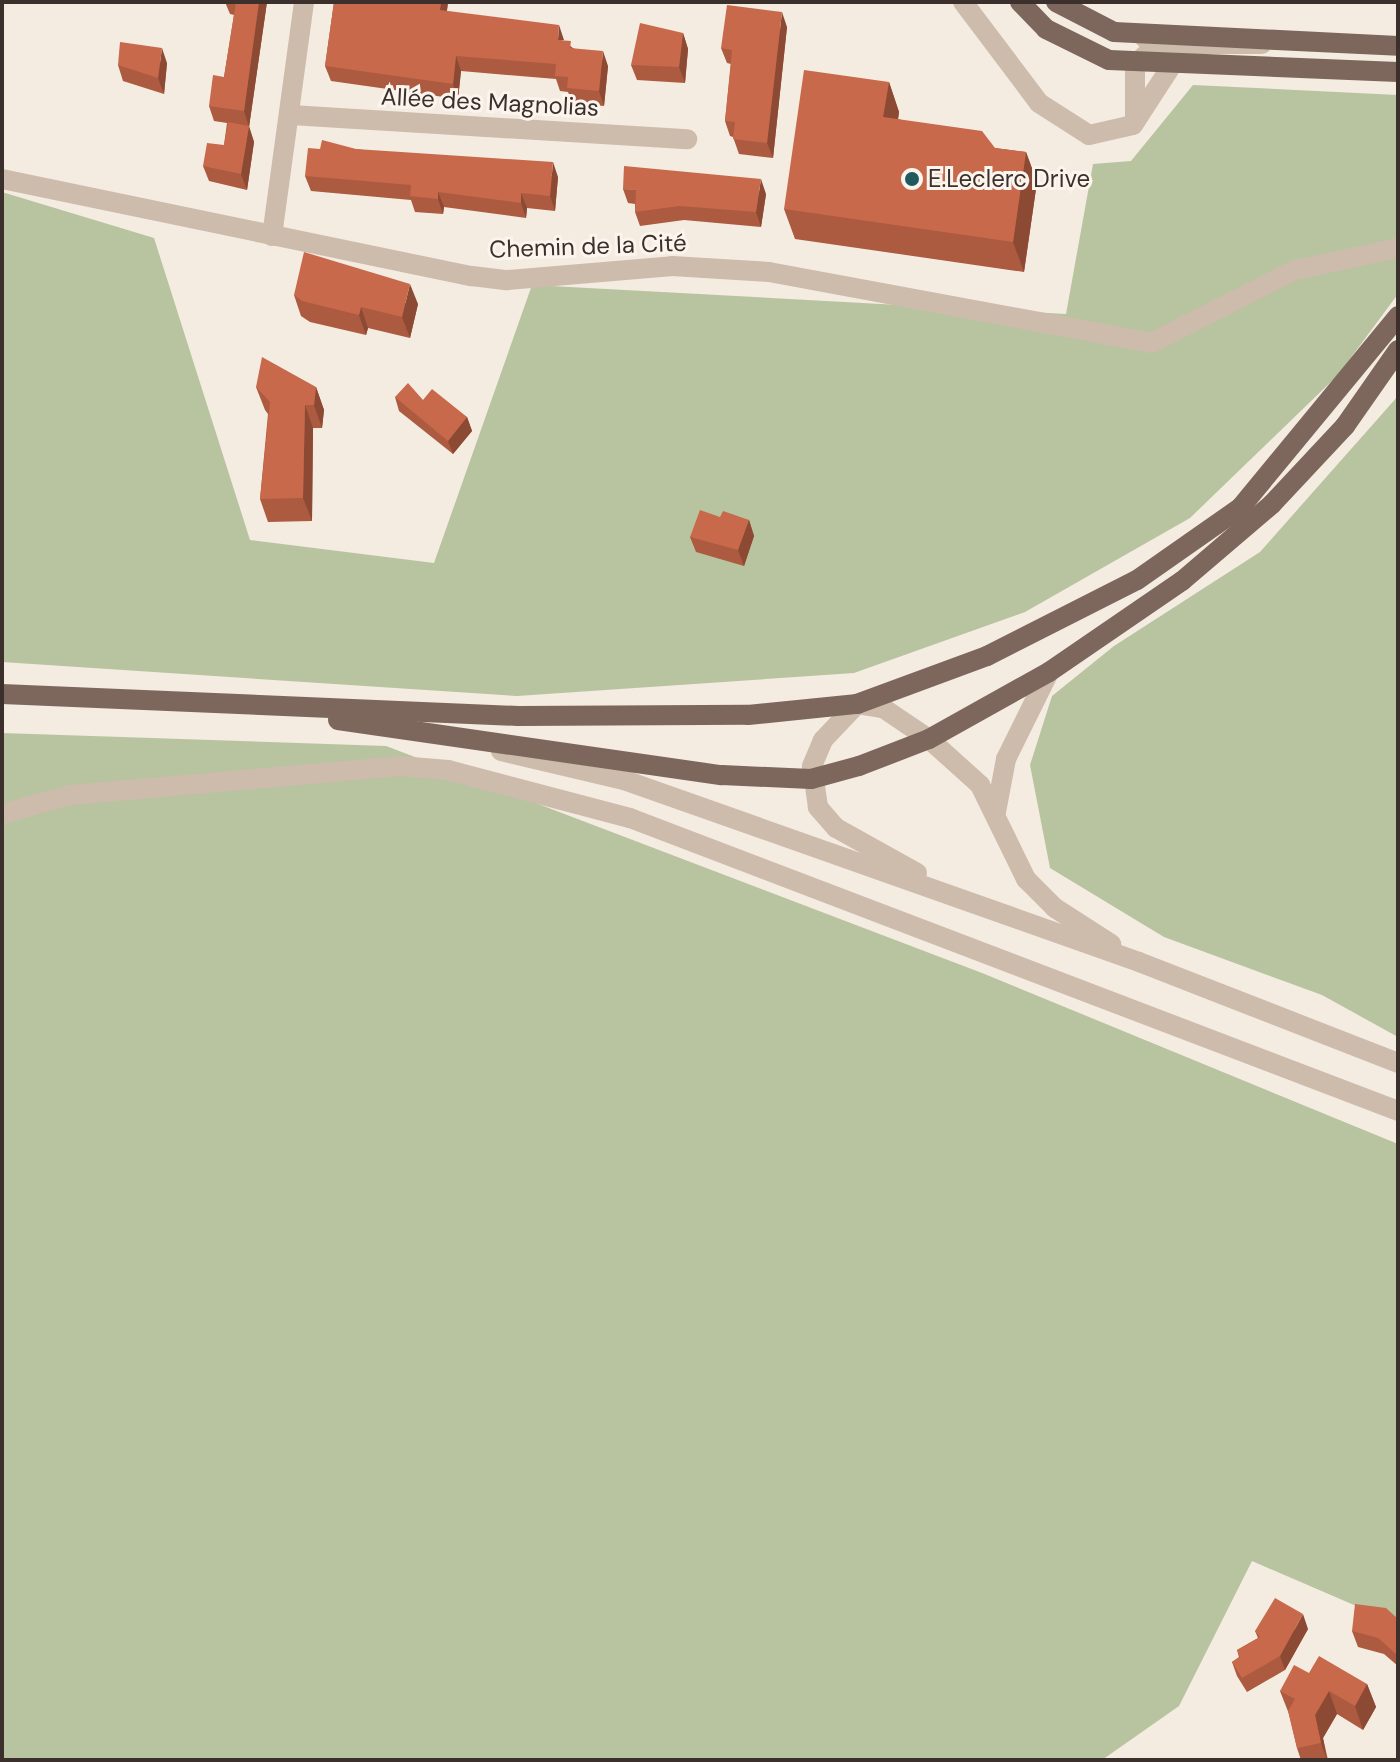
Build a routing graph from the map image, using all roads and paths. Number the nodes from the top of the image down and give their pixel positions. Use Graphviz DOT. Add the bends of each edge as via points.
graph roads {
  1 [pos="304,2"];
  2 [pos="963,2"];
  3 [pos="1020,2"];
  4 [pos="1056,2"];
  5 [pos="1149,39"];
  6 [pos="1398,46"];
  7 [pos="1135,64"];
  8 [pos="1172,65"];
  9 [pos="1398,72"];
  10 [pos="291,115"];
  11 [pos="1133,125"];
  12 [pos="687,139"];
  13 [pos="2,179"];
  14 [pos="272,236"];
  15 [pos="1398,248"];
  16 [pos="1398,316"];
  17 [pos="1398,350"];
  18 [pos="1049,672"];
  19 [pos="2,694"];
  20 [pos="857,704"];
  21 [pos="235,705"];
  22 [pos="427,733"];
  23 [pos="929,739"];
  24 [pos="811,779"];
  25 [pos="996,812"];
  26 [pos="2,814"];
  27 [pos="941,894"];
  28 [pos="1139,962"];
  29 [pos="1398,1063"];
  30 [pos="1398,1111"];
  1 -- 10 [label="street"];
  2 -- 11 [label="street" via="1039,103 1089,135"];
  3 -- 7 [label="main road" via="1077,48"];
  4 -- 5 [label="main road" via="1077,18"];
  5 -- 6 [label="main road" via="1302,39"];
  5 -- 7 [label="street"];
  5 -- 8 [label="street"];
  7 -- 8 [label="main road"];
  7 -- 11 [label="street"];
  8 -- 9 [label="main road"];
  8 -- 11 [label="street"];
  10 -- 12 [label="street, Allée des Magnolias"];
  10 -- 14 [label="street"];
  13 -- 14 [label="street, Chemin de la Cité"];
  14 -- 15 [label="street, Chemin de la Cité" via="507,280 672,266 769,272 1151,343 1295,270"];
  16 -- 20 [label="main road" via="1240,508 1137,580 987,656"];
  17 -- 18 [label="main road" via="1345,426 1272,504 1182,581"];
  18 -- 23 [label="main road"];
  18 -- 25 [label="street" via="1006,759"];
  19 -- 21 [label="main road"];
  20 -- 21 [label="main road" via="623,716"];
  20 -- 23 [label="street" via="883,708"];
  20 -- 24 [label="street" via="823,740"];
  21 -- 22 [label="main road"];
  22 -- 24 [label="main road" via="722,775"];
  22 -- 27 [label="street" via="624,780"];
  23 -- 24 [label="main road"];
  23 -- 25 [label="street" via="980,785"];
  24 -- 27 [label="street" via="818,807 836,828 924,876"];
  25 -- 28 [label="street" via="1007,846 1036,889"];
  26 -- 30 [label="street" via="70,795 400,766 448,770 630,818"];
  27 -- 28 [label="street"];
  28 -- 29 [label="street"];
}
